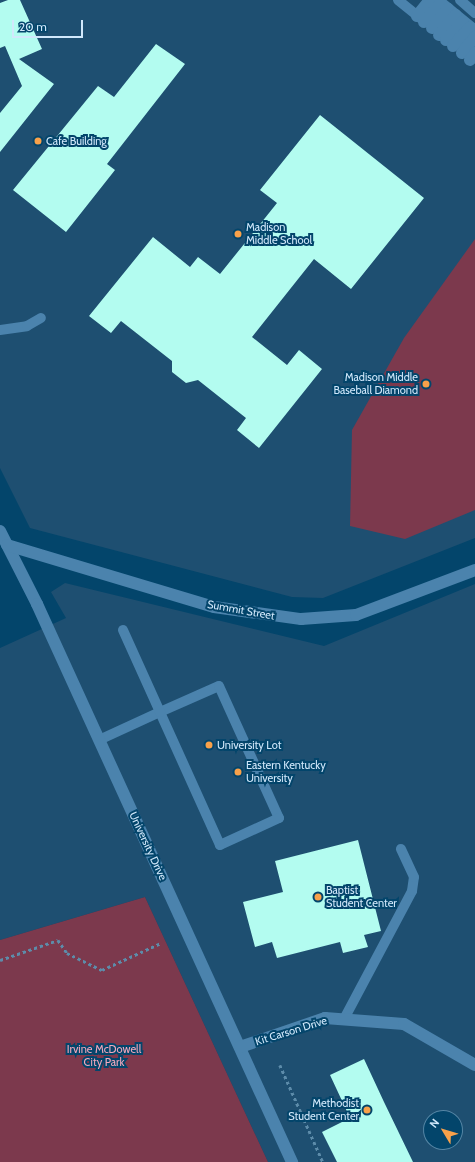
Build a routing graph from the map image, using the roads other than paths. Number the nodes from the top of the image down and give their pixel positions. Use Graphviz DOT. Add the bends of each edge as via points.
graph roads {
  1 [pos="398,0"];
  2 [pos="460,0"];
  3 [pos="475,12"];
  4 [pos="455,16"];
  5 [pos="449,42"];
  6 [pos="41,318"];
  7 [pos="0,330"];
  8 [pos="0,531"];
  9 [pos="7,545"];
  10 [pos="475,570"];
  11 [pos="123,630"];
  12 [pos="160,712"];
  13 [pos="99,740"];
  14 [pos="401,849"];
  15 [pos="344,1019"];
  16 [pos="240,1047"];
  17 [pos="475,1065"];
  18 [pos="292,1162"];
  1 -- 5 [label="lane"];
  2 -- 3 [label="lane"];
  4 -- 5 [label="street"];
  4 -- 5 [label="street"];
  4 -- 5 [label="street"];
  4 -- 5 [label="street"];
  6 -- 7 [label="lane" via="27,326"];
  8 -- 9 [label="street, University Drive"];
  9 -- 10 [label="street, Summit Street" via="214,607 301,619 356,615"];
  9 -- 13 [label="street, University Drive"];
  11 -- 12 [label="lane"];
  12 -- 12 [label="lane" via="219,686 279,818 220,845"];
  12 -- 13 [label="lane"];
  13 -- 16 [label="street, University Drive"];
  14 -- 15 [label="lane" via="414,877 412,891"];
  15 -- 16 [label="street, Kit Carson Drive" via="325,1018"];
  15 -- 17 [label="street, Kit Carson Drive" via="404,1024"];
  16 -- 18 [label="street, University Drive"];
}
